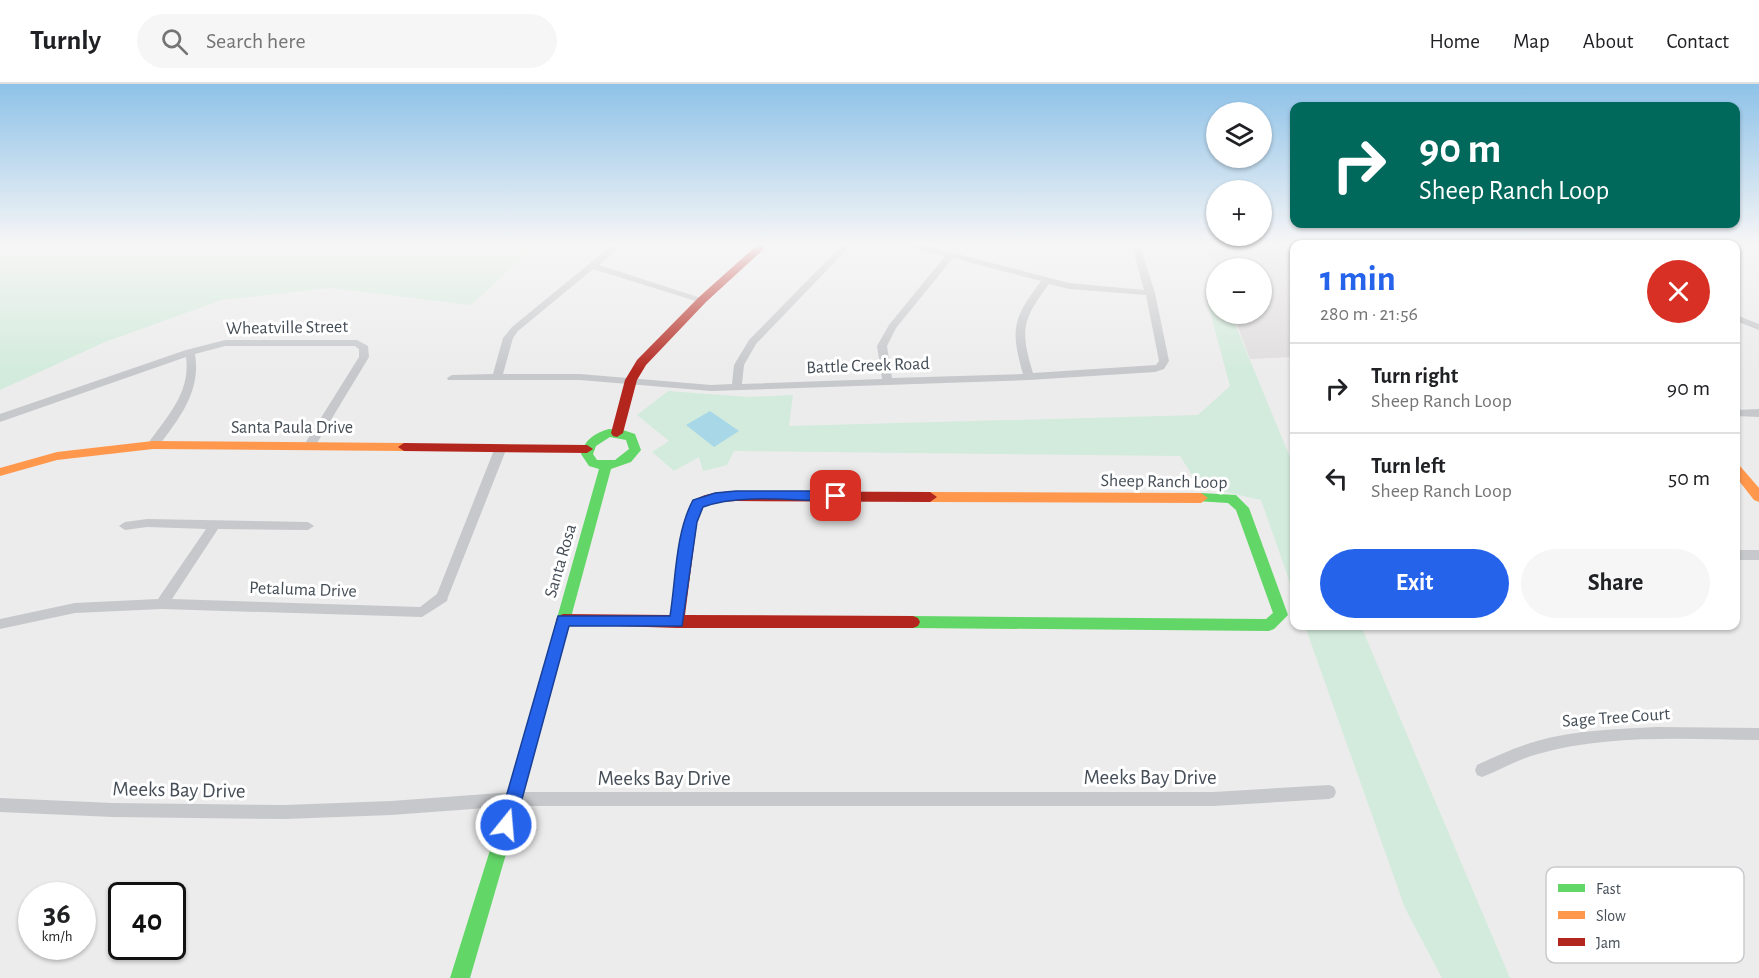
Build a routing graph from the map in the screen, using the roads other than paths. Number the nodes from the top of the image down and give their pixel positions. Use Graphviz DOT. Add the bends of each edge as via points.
graph roads {
  1 [pos="566,288"];
  2 [pos="663,288"];
  3 [pos="715,288"];
  4 [pos="805,288"];
  5 [pos="924,288"];
  6 [pos="1041,288"];
  7 [pos="1082,288"];
  8 [pos="1148,288"];
  9 [pos="1150,293"];
  10 [pos="702,300"];
  11 [pos="1740,320"];
  12 [pos="1759,327"];
  13 [pos="190,352"];
  14 [pos="497,377"];
  15 [pos="1029,377"];
  16 [pos="452,378"];
  17 [pos="631,380"];
  18 [pos="887,381"];
  19 [pos="737,387"];
  20 [pos="1740,413"];
  21 [pos="1759,413"];
  22 [pos="0,418"];
  23 [pos="617,433"];
  24 [pos="153,445"];
  25 [pos="310,445"];
  26 [pos="587,449"];
  27 [pos="500,450"];
  28 [pos="606,466"];
  29 [pos="0,472"];
  30 [pos="1740,474"];
  31 [pos="1759,497"];
  32 [pos="125,526"];
  33 [pos="214,526"];
  34 [pos="308,526"];
  35 [pos="1740,555"];
  36 [pos="1759,555"];
  37 [pos="162,604"];
  38 [pos="564,620"];
  39 [pos="677,622"];
  40 [pos="0,624"];
  41 [pos="1759,734"];
  42 [pos="1482,770"];
  43 [pos="1329,792"];
  44 [pos="514,799"];
  45 [pos="0,805"];
  46 [pos="460,978"];
  1 -- 14 [label="street" via="508,338"];
  2 -- 10 [label="street"];
  3 -- 10 [label="street"];
  4 -- 19 [label="street" via="752,342 739,365"];
  5 -- 18 [label="street" via="892,327 882,346"];
  6 -- 15 [label="street" via="1018,324"];
  7 -- 9 [label="street"];
  8 -- 9 [label="street, Battle Creek Road"];
  9 -- 15 [label="street, Battle Creek Road" via="1162,344 1164,361 1160,367"];
  10 -- 17 [label="street" via="654,347"];
  11 -- 12 [label="street"];
  13 -- 22 [label="street, Wheatville Street"];
  13 -- 24 [label="street" via="192,380 186,397"];
  13 -- 25 [label="street, Wheatville Street" via="225,343 252,342 357,343 364,348 364,357"];
  14 -- 16 [label="street, Battle Creek Road"];
  14 -- 17 [label="street, Battle Creek Road"];
  15 -- 18 [label="street, Battle Creek Road"];
  17 -- 19 [label="street, Battle Creek Road"];
  17 -- 23 [label="street"];
  18 -- 19 [label="street, Battle Creek Road"];
  20 -- 21 [label="street"];
  23 -- 26 [label="street" via="595,439"];
  23 -- 28 [label="street" via="630,436 635,450 628,459"];
  24 -- 25 [label="street, Santa Paula Drive"];
  24 -- 29 [label="street, Santa Paula Drive" via="84,450"];
  25 -- 27 [label="street, Santa Paula Drive"];
  26 -- 27 [label="street, Santa Paula Drive"];
  26 -- 28 [label="street" via="589,459"];
  27 -- 37 [label="street, Petaluma Drive" via="442,597 422,612"];
  28 -- 38 [label="street, Santa Rosa"];
  30 -- 31 [label="street"];
  32 -- 33 [label="street"];
  33 -- 34 [label="street"];
  33 -- 37 [label="street"];
  35 -- 36 [label="street"];
  37 -- 40 [label="street, Petaluma Drive" via="75,608"];
  38 -- 39 [label="street, Sheep Ranch Loop"];
  38 -- 44 [label="street, Santa Rosa"];
  39 -- 39 [label="street, Sheep Ranch Loop" via="1269,625 1281,615 1242,508 1231,498 736,495 698,504 690,522"];
  41 -- 42 [label="street, Sage Tree Court" via="1616,734 1556,742"];
  43 -- 44 [label="street, Meeks Bay Drive" via="1214,799"];
  44 -- 45 [label="street, Meeks Bay Drive" via="285,812"];
  44 -- 46 [label="street, Santa Rosa"];
}
